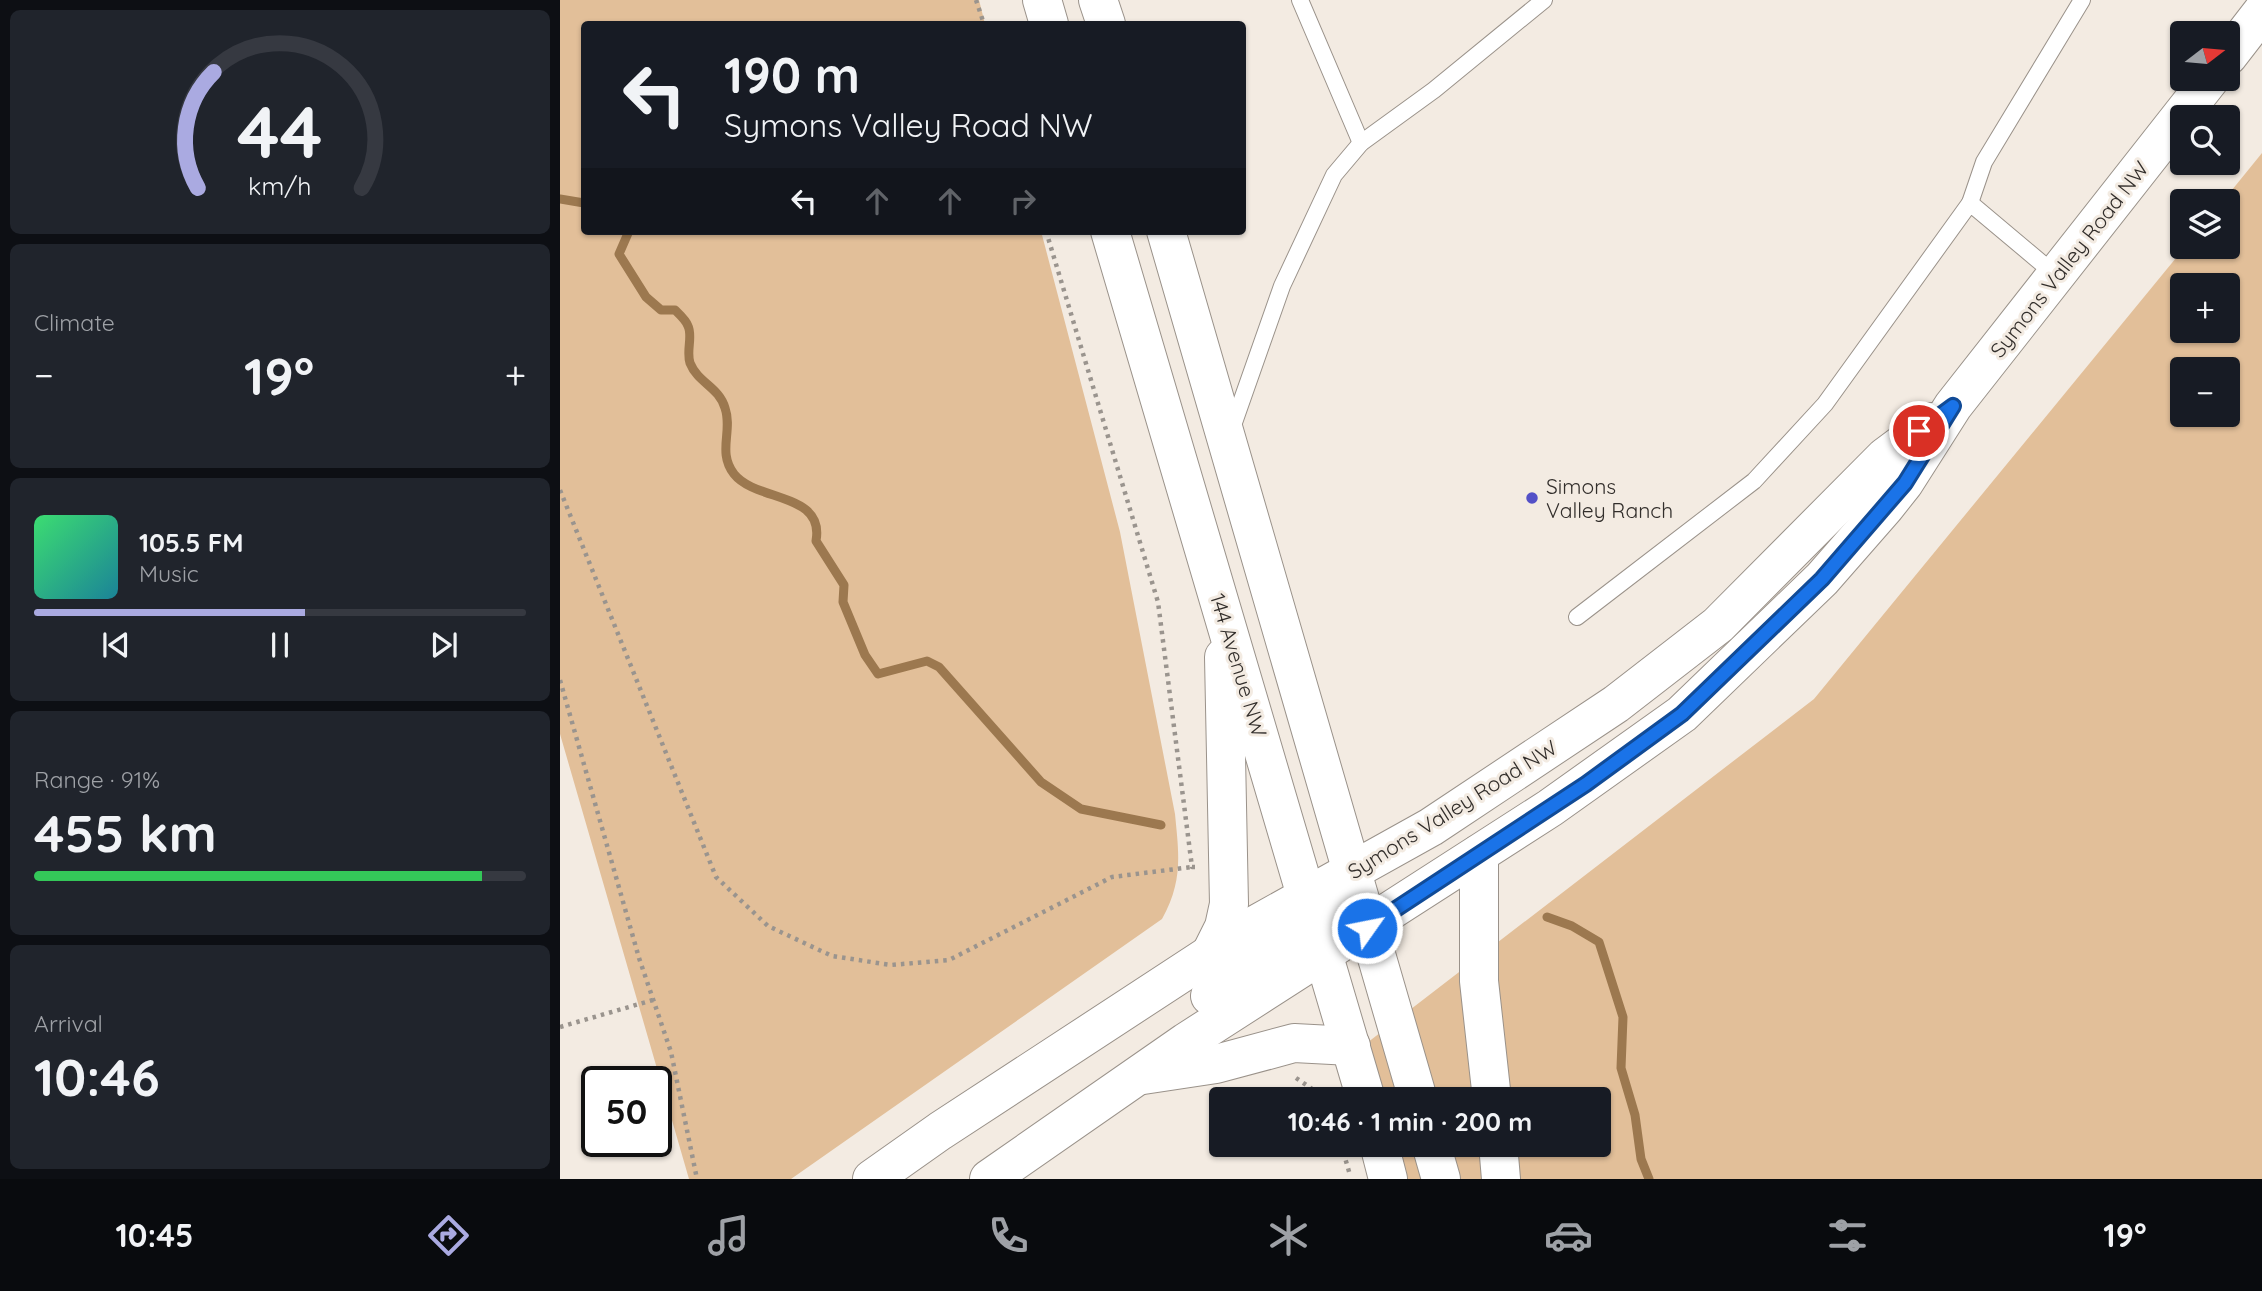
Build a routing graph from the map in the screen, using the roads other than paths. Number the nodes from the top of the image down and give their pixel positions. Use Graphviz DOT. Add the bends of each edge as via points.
graph roads {
  1 [pos="1042,0"];
  2 [pos="1098,0"];
  3 [pos="1300,0"];
  4 [pos="1544,0"];
  5 [pos="2082,0"];
  6 [pos="2262,12"];
  7 [pos="1048,21"];
  8 [pos="1105,21"];
  9 [pos="2240,40"];
  10 [pos="2201,91"];
  11 [pos="1360,143"];
  12 [pos="1970,203"];
  13 [pos="1112,235"];
  14 [pos="1167,235"];
  15 [pos="2057,276"];
  16 [pos="1953,406"];
  17 [pos="1228,441"];
  18 [pos="1224,612"];
  19 [pos="1577,617"];
  20 [pos="1479,854"];
  21 [pos="1360,900"];
  22 [pos="1316,925"];
  23 [pos="1210,954"];
  24 [pos="1351,1046"];
  25 [pos="1137,1076"];
  26 [pos="1363,1087"];
  27 [pos="1415,1087"];
  28 [pos="1491,1087"];
  29 [pos="1382,1157"];
  30 [pos="1435,1157"];
  31 [pos="1498,1157"];
  32 [pos="872,1179"];
  33 [pos="989,1179"];
  34 [pos="1388,1179"];
  35 [pos="1441,1179"];
  36 [pos="1501,1179"];
  1 -- 7 [label="main road"];
  2 -- 8 [label="main road"];
  3 -- 11 [label="lane"];
  4 -- 11 [label="lane" via="1434,90"];
  5 -- 12 [label="lane" via="1984,162"];
  6 -- 9 [label="main road"];
  10 -- 15 [label="main road, Symons Valley Road NW"];
  11 -- 17 [label="lane" via="1334,175 1305,231"];
  12 -- 15 [label="lane"];
  12 -- 19 [label="lane" via="1825,404 1754,481"];
  13 -- 18 [label="main road, 144 Avenue NW"];
  14 -- 17 [label="main road"];
  15 -- 16 [label="main road, Symons Valley Road NW"];
  16 -- 20 [label="main road, Symons Valley Road NW" via="1885,507 1822,579 1734,667 1621,760"];
  16 -- 21 [label="main road, Symons Valley Road NW" via="1885,457 1718,625 1626,696 1431,827"];
  17 -- 21 [label="main road"];
  18 -- 22 [label="main road, 144 Avenue NW"];
  18 -- 23 [label="main road" via="1230,867 1227,916"];
  20 -- 21 [label="main road, Symons Valley Road NW"];
  20 -- 28 [label="main road" via="1479,981"];
  21 -- 22 [label="main road, Symons Valley Road NW"];
  21 -- 22 [label="main road, Symons Valley Road NW"];
  21 -- 27 [label="main road"];
  22 -- 23 [label="main road, Symons Valley Road NW"];
  22 -- 24 [label="main road, 144 Avenue NW"];
  22 -- 25 [label="main road, Symons Valley Road NW"];
  23 -- 32 [label="main road, Symons Valley Road NW"];
  24 -- 25 [label="main road" via="1294,1043 1203,1067"];
  24 -- 26 [label="main road, 144 Avenue NW"];
  25 -- 33 [label="main road, Symons Valley Road NW"];
  29 -- 34 [label="main road"];
  30 -- 35 [label="main road"];
  31 -- 36 [label="main road"];
}
